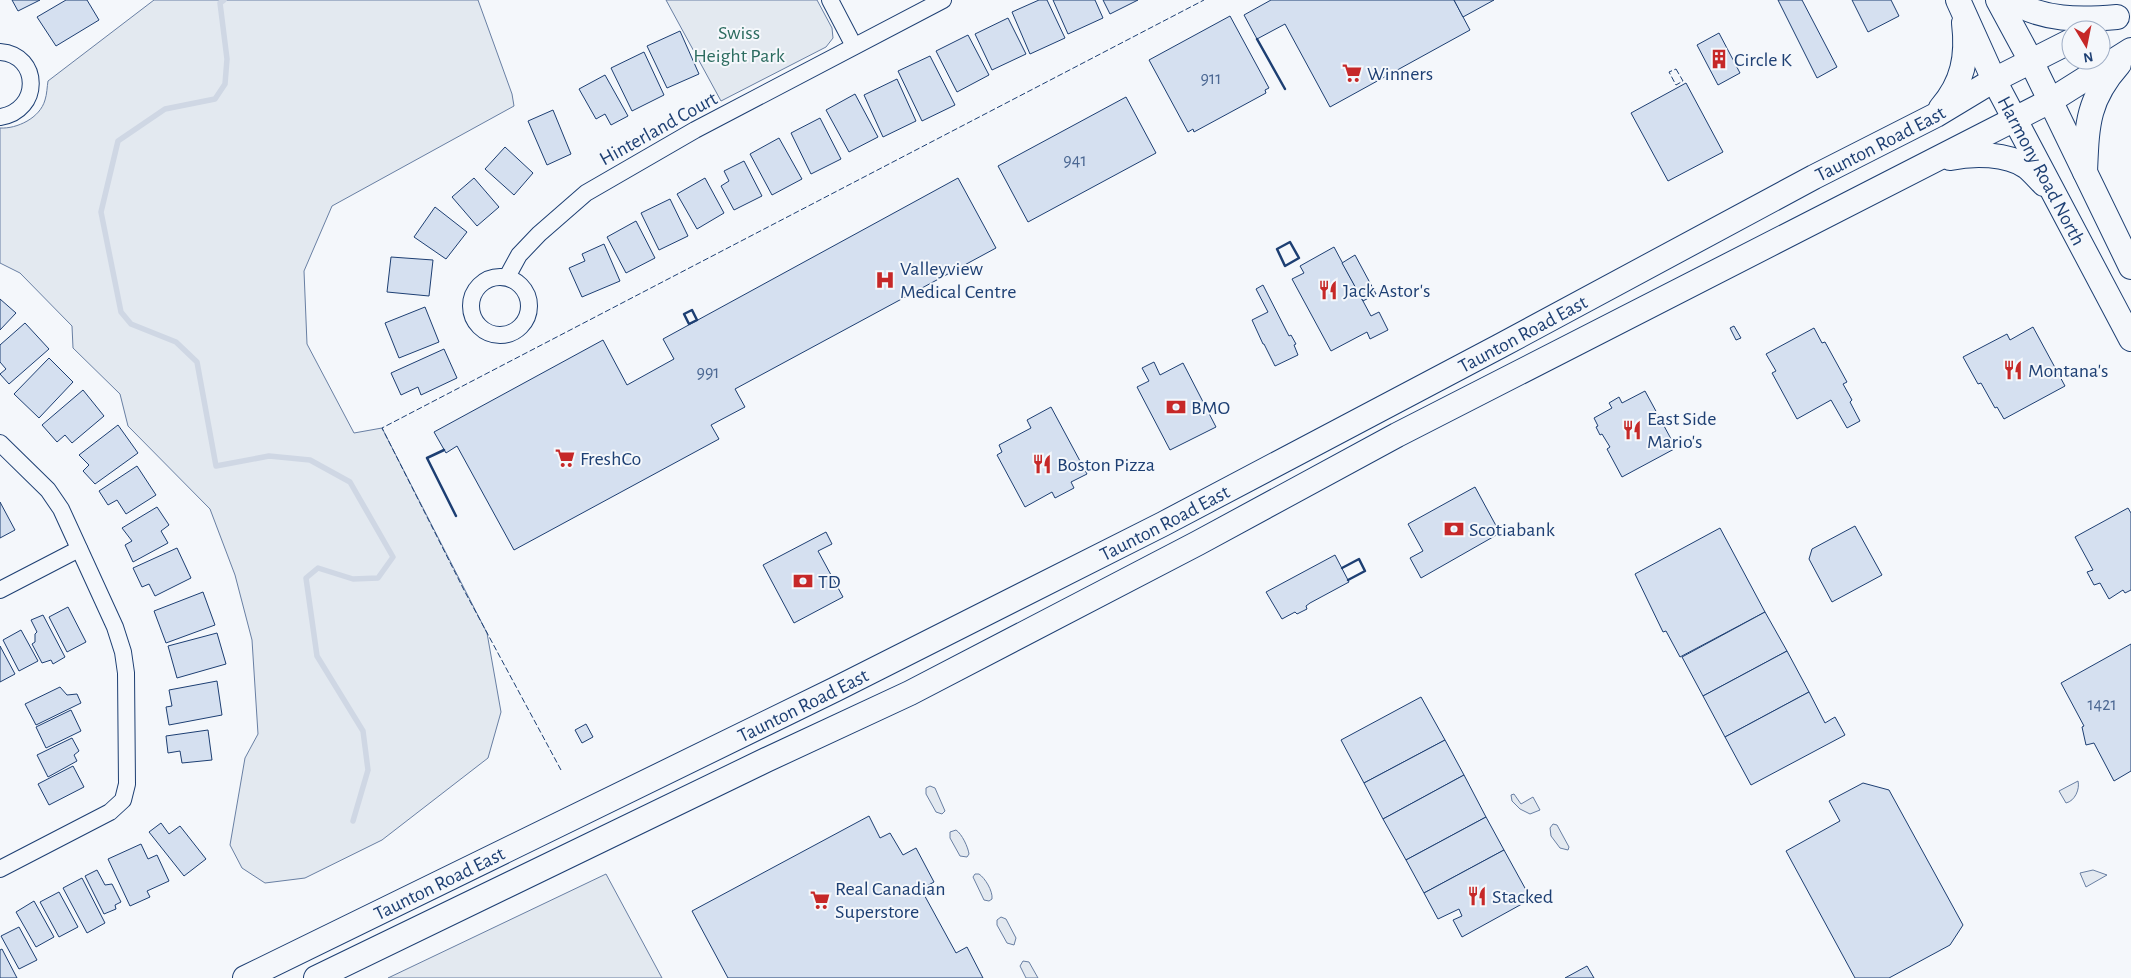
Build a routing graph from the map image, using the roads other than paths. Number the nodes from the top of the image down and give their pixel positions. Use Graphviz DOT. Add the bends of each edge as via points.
graph roads {
  1 [pos="830,0"];
  2 [pos="943,0"];
  3 [pos="1998,0"];
  4 [pos="2011,0"];
  5 [pos="1960,3"];
  6 [pos="2124,14"];
  7 [pos="2111,20"];
  8 [pos="854,46"];
  9 [pos="2061,46"];
  10 [pos="2131,51"];
  11 [pos="0,52"];
  12 [pos="2031,61"];
  13 [pos="1994,80"];
  14 [pos="2050,101"];
  15 [pos="1936,115"];
  16 [pos="0,117"];
  17 [pos="2014,119"];
  18 [pos="1931,162"];
  19 [pos="2085,173"];
  20 [pos="2054,192"];
  21 [pos="2131,267"];
  22 [pos="507,277"];
  23 [pos="2131,339"];
  24 [pos="0,443"];
  25 [pos="79,549"];
  26 [pos="0,590"];
  27 [pos="0,869"];
  28 [pos="245,978"];
  29 [pos="316,978"];
  1 -- 8 [label="street"];
  2 -- 8 [label="street, Hinterland Court"];
  3 -- 12 [label="main road, Harmony Road North"];
  4 -- 6 [label="main road" via="2046,15 2079,20"];
  5 -- 13 [label="main road, Harmony Road North"];
  5 -- 15 [label="main road" via="1966,39 1965,64 1958,84"];
  6 -- 7 [label="main road"];
  8 -- 22 [label="street, Hinterland Court" via="695,130 586,193 519,255"];
  9 -- 12 [label="main road, Taunton Road East"];
  10 -- 14 [label="main road, Taunton Road East"];
  10 -- 19 [label="main road" via="2101,86 2091,110"];
  11 -- 16 [label="street" via="23,63 31,82 30,92 20,109 12,115"];
  12 -- 13 [label="main road, Taunton Road East"];
  12 -- 14 [label="main road, Harmony Road North"];
  13 -- 15 [label="main road, Taunton Road East"];
  13 -- 17 [label="main road, Harmony Road North"];
  14 -- 17 [label="main road, Taunton Road East"];
  14 -- 19 [label="main road, Harmony Road North"];
  15 -- 28 [label="main road, Taunton Road East" via="1163,524 827,693"];
  17 -- 18 [label="main road, Taunton Road East"];
  17 -- 20 [label="main road, Harmony Road North"];
  18 -- 20 [label="main road" via="1964,155 1995,155 2026,166"];
  18 -- 29 [label="main road, Taunton Road East" via="1397,435 910,693"];
  19 -- 21 [label="main road, Harmony Road North"];
  20 -- 23 [label="main road, Harmony Road North"];
  24 -- 25 [label="street" via="55,500"];
  25 -- 26 [label="street"];
  25 -- 27 [label="street" via="123,652 126,794 110,812"];
}
